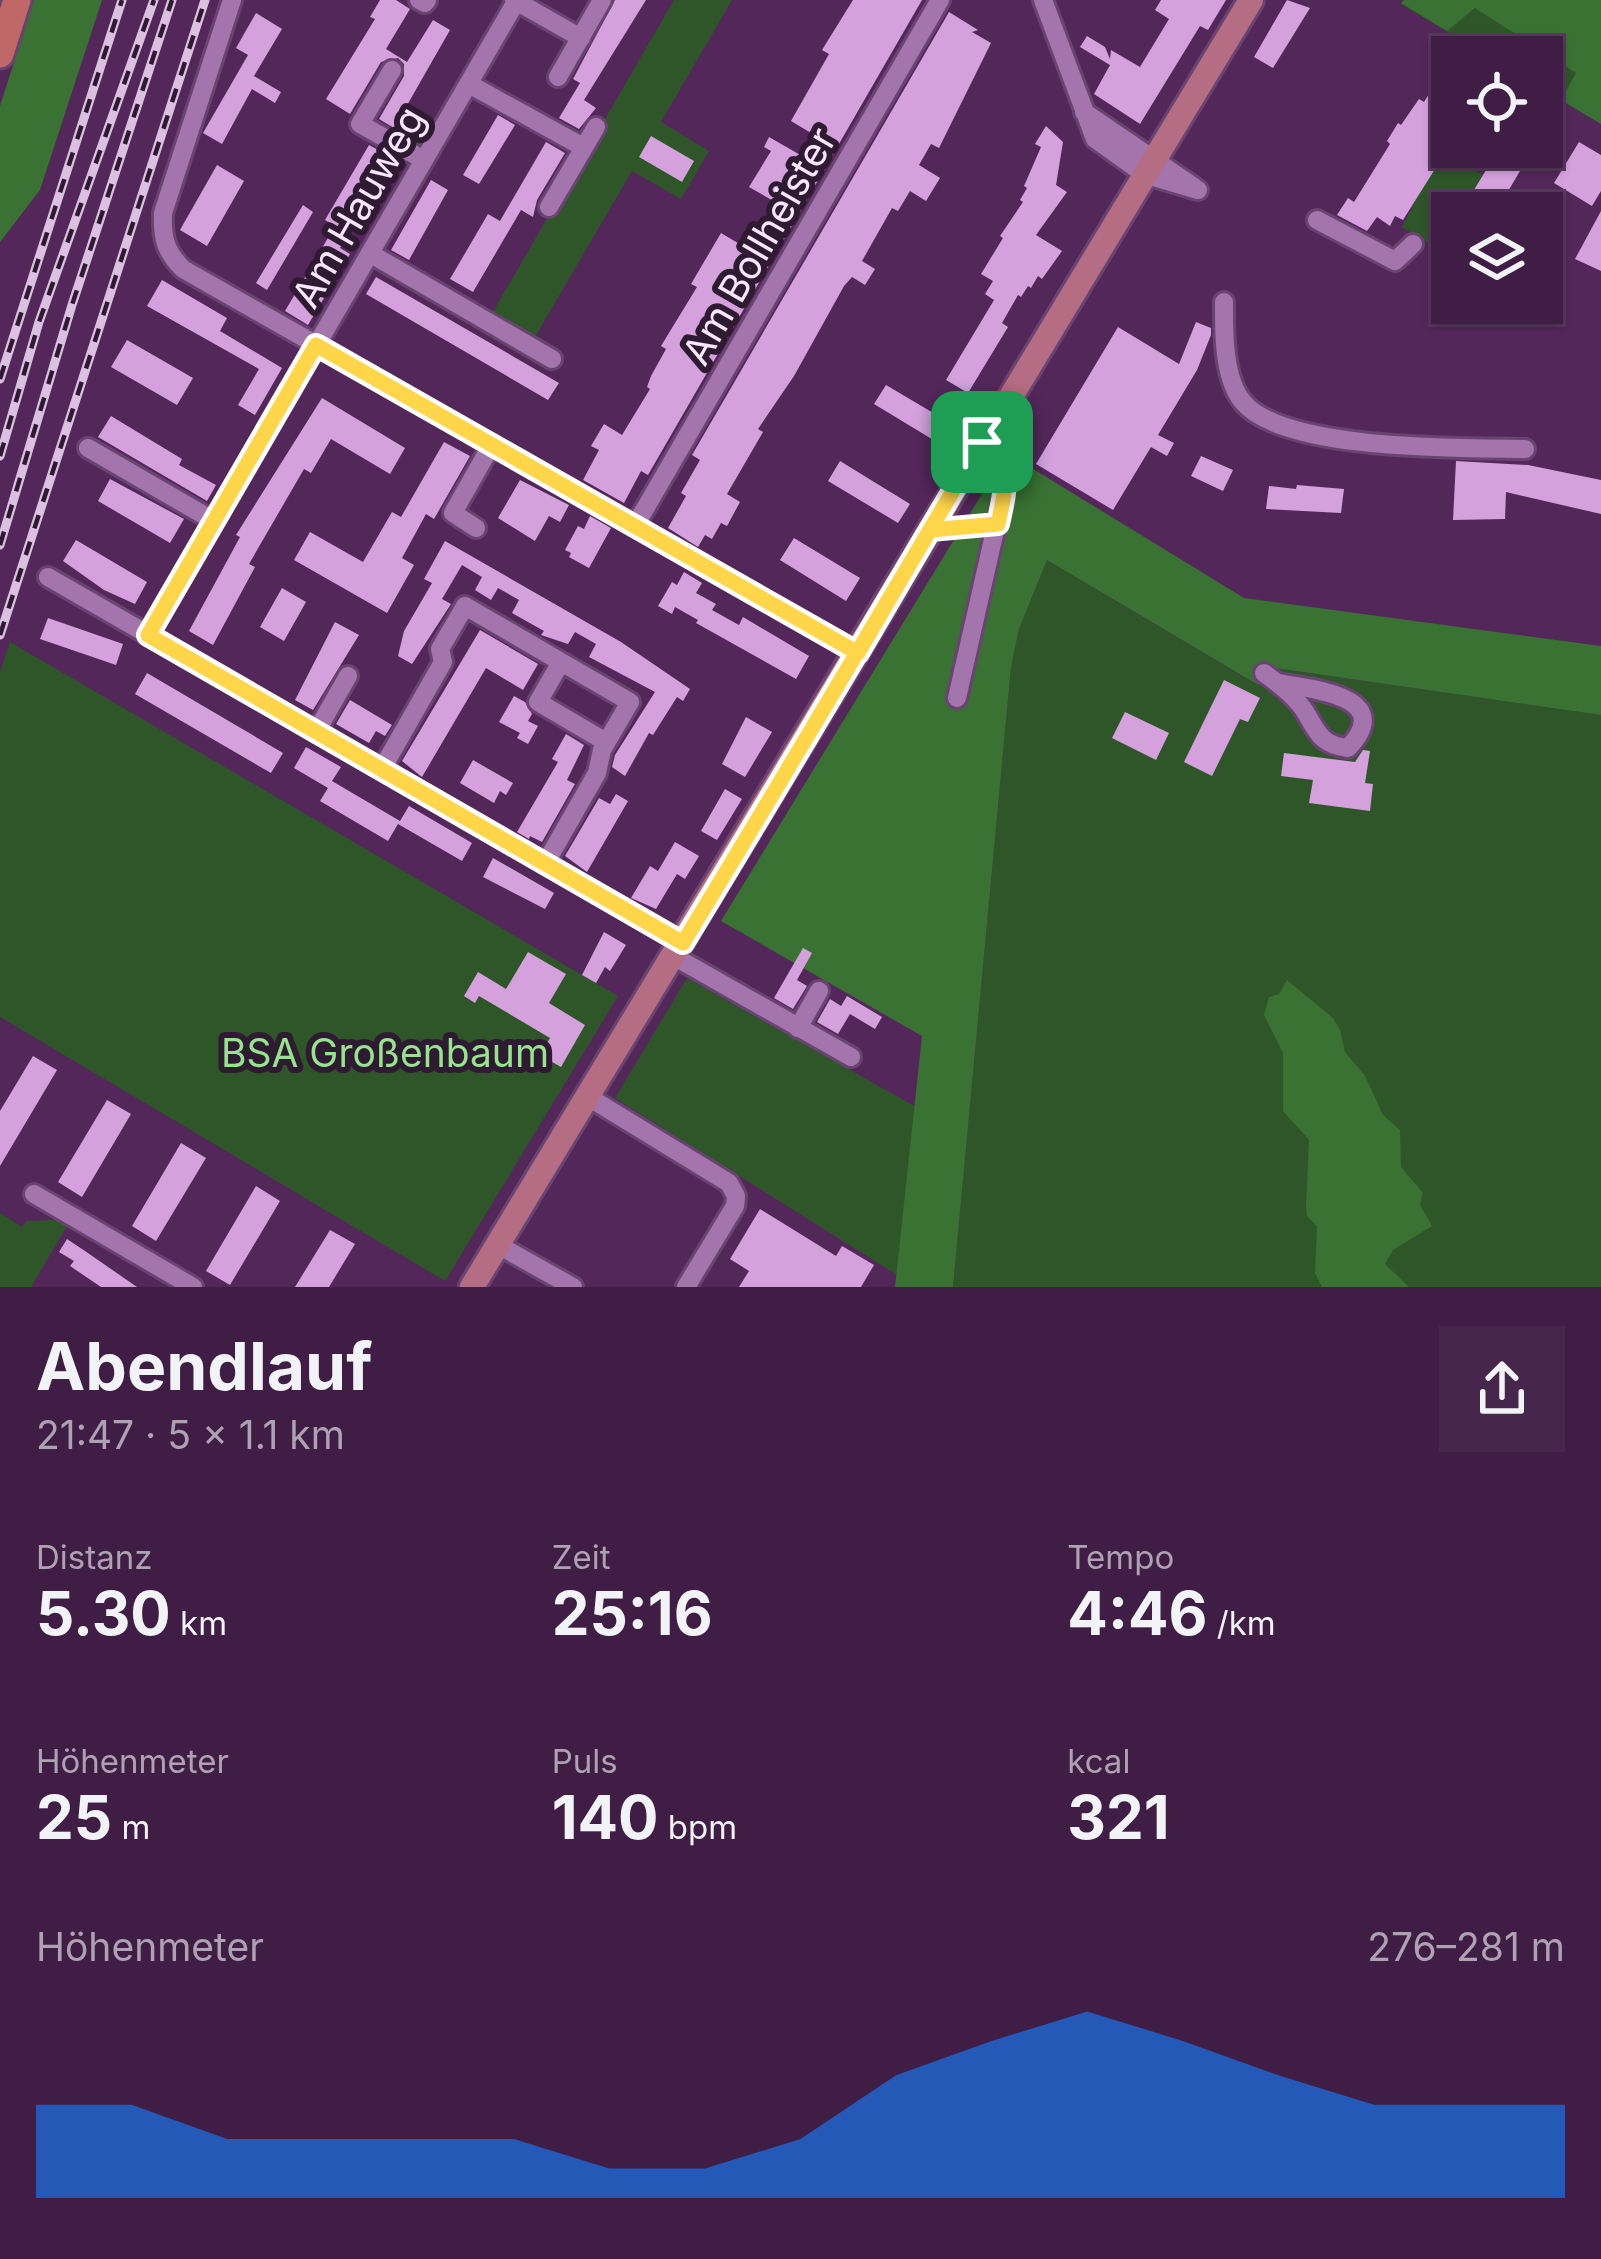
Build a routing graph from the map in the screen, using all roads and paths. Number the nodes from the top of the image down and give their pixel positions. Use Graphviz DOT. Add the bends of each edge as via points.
graph roads {
  1 [pos="17,0"];
  2 [pos="232,0"];
  3 [pos="516,0"];
  4 [pos="602,0"];
  5 [pos="940,0"];
  6 [pos="1043,0"];
  7 [pos="1250,0"];
  8 [pos="581,38"];
  9 [pos="0,53"];
  10 [pos="392,70"];
  11 [pos="558,77"];
  12 [pos="469,84"];
  13 [pos="596,127"];
  14 [pos="583,147"];
  15 [pos="424,160"];
  16 [pos="1149,166"];
  17 [pos="549,207"];
  18 [pos="1317,220"];
  19 [pos="1413,244"];
  20 [pos="371,254"];
  21 [pos="1224,302"];
  22 [pos="316,345"];
  23 [pos="551,359"];
  24 [pos="982,442"];
  25 [pos="492,444"];
  26 [pos="88,448"];
  27 [pos="1526,449"];
  28 [pos="214,521"];
  29 [pos="998,524"];
  30 [pos="635,526"];
  31 [pos="476,528"];
  32 [pos="930,530"];
  33 [pos="48,577"];
  34 [pos="148,635"];
  35 [pos="858,653"];
  36 [pos="562,662"];
  37 [pos="348,676"];
  38 [pos="1270,678"];
  39 [pos="957,698"];
  40 [pos="316,731"];
  41 [pos="607,742"];
  42 [pos="382,769"];
  43 [pos="545,864"];
  44 [pos="679,950"];
  45 [pos="819,992"];
  46 [pos="798,1028"];
  47 [pos="851,1057"];
  48 [pos="590,1097"];
  49 [pos="34,1194"];
  50 [pos="499,1245"];
  51 [pos="194,1287"];
  52 [pos="472,1287"];
  53 [pos="573,1287"];
  54 [pos="686,1287"];
  1 -- 9 [label="highway"];
  2 -- 22 [label="street" via="163,213 167,253"];
  3 -- 8 [label="street"];
  3 -- 12 [label="street, Am Hauweg"];
  4 -- 8 [label="street"];
  5 -- 30 [label="street, Am Bollheister"];
  6 -- 16 [label="street" via="1084,112"];
  7 -- 16 [label="main road"];
  8 -- 11 [label="street"];
  10 -- 15 [label="street" via="360,124"];
  12 -- 14 [label="street"];
  12 -- 15 [label="street, Am Hauweg"];
  13 -- 14 [label="street"];
  14 -- 17 [label="street"];
  15 -- 20 [label="street, Am Hauweg"];
  16 -- 24 [label="main road"];
  18 -- 19 [label="street" via="1395,261"];
  20 -- 22 [label="street, Am Hauweg"];
  20 -- 23 [label="street"];
  21 -- 27 [label="street" via="1236,389 1266,421 1398,446"];
  22 -- 25 [label="street"];
  22 -- 28 [label="street, Am Hauweg"];
  24 -- 29 [label="street" via="999,458 1006,482"];
  24 -- 32 [label="main road"];
  25 -- 30 [label="street"];
  25 -- 31 [label="street" via="485,476 453,513"];
  26 -- 28 [label="street"];
  28 -- 34 [label="street, Am Hauweg"];
  29 -- 32 [label="street"];
  29 -- 39 [label="street"];
  30 -- 35 [label="street"];
  32 -- 35 [label="main road"];
  33 -- 34 [label="street"];
  34 -- 40 [label="street"];
  35 -- 44 [label="main road"];
  36 -- 41 [label="street" via="630,702"];
  36 -- 41 [label="street" via="538,702"];
  36 -- 42 [label="street" via="465,606"];
  37 -- 40 [label="street"];
  38 -- 38 [label="street" via="1331,746 1348,748 1358,738 1363,725 1350,701"];
  40 -- 42 [label="street"];
  41 -- 43 [label="street"];
  42 -- 43 [label="street"];
  43 -- 44 [label="street"];
  44 -- 46 [label="street"];
  44 -- 48 [label="main road"];
  45 -- 46 [label="street"];
  46 -- 47 [label="street"];
  48 -- 50 [label="main road"];
  48 -- 54 [label="street" via="729,1183 736,1196"];
  49 -- 51 [label="street"];
  50 -- 52 [label="main road"];
  50 -- 53 [label="street"];
}
